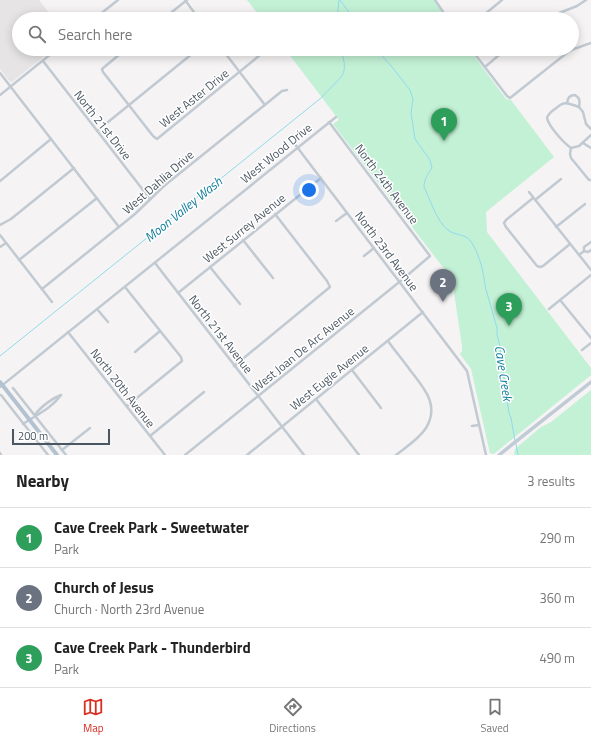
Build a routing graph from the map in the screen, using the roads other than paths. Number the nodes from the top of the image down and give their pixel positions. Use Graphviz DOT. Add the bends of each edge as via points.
graph roads {
  1 [pos="118,0"];
  2 [pos="186,0"];
  3 [pos="434,0"];
  4 [pos="502,0"];
  5 [pos="586,0"];
  6 [pos="103,12"];
  7 [pos="171,12"];
  8 [pos="194,12"];
  9 [pos="443,12"];
  10 [pos="487,12"];
  11 [pos="562,12"];
  12 [pos="591,43"];
  13 [pos="579,47"];
  14 [pos="49,56"];
  15 [pos="118,56"];
  16 [pos="189,56"];
  17 [pos="227,56"];
  18 [pos="259,56"];
  19 [pos="476,56"];
  20 [pos="497,56"];
  21 [pos="560,56"];
  22 [pos="43,61"];
  23 [pos="484,67"];
  24 [pos="239,72"];
  25 [pos="0,73"];
  26 [pos="11,87"];
  27 [pos="287,90"];
  28 [pos="0,95"];
  29 [pos="567,103"];
  30 [pos="129,105"];
  31 [pos="264,105"];
  32 [pos="579,106"];
  33 [pos="336,117"];
  34 [pos="329,122"];
  35 [pos="591,129"];
  36 [pos="97,131"];
  37 [pos="591,135"];
  38 [pos="51,139"];
  39 [pos="294,143"];
  40 [pos="583,143"];
  41 [pos="297,147"];
  42 [pos="571,148"];
  43 [pos="591,148"];
  44 [pos="74,168"];
  45 [pos="321,178"];
  46 [pos="561,179"];
  47 [pos="591,180"];
  48 [pos="0,181"];
  49 [pos="529,192"];
  50 [pos="96,198"];
  51 [pos="150,199"];
  52 [pos="534,199"];
  53 [pos="584,204"];
  54 [pos="347,212"];
  55 [pos="275,214"];
  56 [pos="336,222"];
  57 [pos="0,225"];
  58 [pos="119,226"];
  59 [pos="556,227"];
  60 [pos="0,235"];
  61 [pos="243,240"];
  62 [pos="591,242"];
  63 [pos="6,243"];
  64 [pos="570,244"];
  65 [pos="0,247"];
  66 [pos="374,248"];
  67 [pos="591,250"];
  68 [pos="584,251"];
  69 [pos="579,255"];
  70 [pos="364,256"];
  71 [pos="430,256"];
  72 [pos="19,260"];
  73 [pos="154,263"];
  74 [pos="210,267"];
  75 [pos="591,270"];
  76 [pos="591,275"];
  77 [pos="273,278"];
  78 [pos="400,282"];
  79 [pos="125,286"];
  80 [pos="42,289"];
  81 [pos="178,293"];
  82 [pos="560,300"];
  83 [pos="52,302"];
  84 [pos="240,304"];
  85 [pos="97,309"];
  86 [pos="549,309"];
  87 [pos="423,312"];
  88 [pos="108,322"];
  89 [pos="68,332"];
  90 [pos="160,332"];
  91 [pos="591,338"];
  92 [pos="388,341"];
  93 [pos="591,343"];
  94 [pos="582,350"];
  95 [pos="135,352"];
  96 [pos="234,366"];
  97 [pos="352,370"];
  98 [pos="591,382"];
  99 [pos="1,385"];
  100 [pos="13,388"];
  101 [pos="204,392"];
  102 [pos="1,395"];
  103 [pos="258,396"];
  104 [pos="316,399"];
  105 [pos="126,406"];
  106 [pos="381,408"];
  107 [pos="35,416"];
  108 [pos="30,419"];
  109 [pos="24,424"];
  110 [pos="479,425"];
  111 [pos="472,426"];
  112 [pos="282,427"];
  113 [pos="90,428"];
  114 [pos="150,436"];
  115 [pos="62,450"];
  116 [pos="48,455"];
  117 [pos="57,455"];
  118 [pos="66,455"];
  119 [pos="164,455"];
  120 [pos="186,455"];
  121 [pos="247,455"];
  122 [pos="304,455"];
  123 [pos="360,455"];
  124 [pos="396,455"];
  125 [pos="486,455"];
  126 [pos="499,455"];
  1 -- 6 [label="street"];
  2 -- 7 [label="street"];
  2 -- 8 [label="street"];
  3 -- 9 [label="street"];
  4 -- 10 [label="street"];
  5 -- 11 [label="street"];
  12 -- 13 [label="street"];
  14 -- 22 [label="street"];
  15 -- 30 [label="street" via="102,69"];
  16 -- 30 [label="street"];
  17 -- 24 [label="street"];
  18 -- 24 [label="street, West Aster Drive"];
  19 -- 23 [label="street"];
  20 -- 23 [label="street"];
  21 -- 23 [label="street" via="510,98"];
  22 -- 26 [label="street"];
  22 -- 36 [label="street, North 21st Drive"];
  24 -- 30 [label="street, West Aster Drive" via="157,139"];
  24 -- 31 [label="street"];
  25 -- 26 [label="street"];
  26 -- 28 [label="street"];
  26 -- 38 [label="street"];
  27 -- 31 [label="street, West Dahlia Drive"];
  29 -- 32 [label="street"];
  29 -- 32 [label="street" via="570,96 575,95 579,99"];
  29 -- 42 [label="street" via="561,104 547,118"];
  30 -- 36 [label="street"];
  31 -- 51 [label="street, West Dahlia Drive"];
  32 -- 35 [label="street" via="586,124"];
  33 -- 34 [label="street, West Wood Drive"];
  34 -- 41 [label="street, West Wood Drive"];
  34 -- 71 [label="street, North 24th Avenue"];
  36 -- 51 [label="street, North 21st Drive"];
  37 -- 40 [label="street"];
  38 -- 44 [label="street"];
  38 -- 48 [label="street"];
  39 -- 41 [label="street, North 23rd Avenue"];
  40 -- 42 [label="street"];
  40 -- 43 [label="street"];
  41 -- 45 [label="street, North 23rd Avenue"];
  41 -- 73 [label="street, West Wood Drive"];
  42 -- 47 [label="street" via="571,158"];
  44 -- 50 [label="street"];
  44 -- 57 [label="street"];
  45 -- 54 [label="street, North 23rd Avenue"];
  45 -- 55 [label="street, West Surrey Avenue"];
  46 -- 52 [label="street"];
  49 -- 52 [label="street"];
  50 -- 58 [label="street"];
  50 -- 72 [label="street"];
  51 -- 58 [label="street, West Dahlia Drive"];
  52 -- 59 [label="street"];
  52 -- 64 [label="street" via="504,223 537,266 543,266"];
  53 -- 59 [label="street"];
  54 -- 56 [label="street, North 23rd Avenue"];
  54 -- 66 [label="street, North 23rd Avenue"];
  55 -- 61 [label="street, West Surrey Avenue"];
  55 -- 96 [label="street" via="330,287"];
  58 -- 80 [label="street, West Dahlia Drive"];
  59 -- 64 [label="street"];
  60 -- 63 [label="street"];
  61 -- 74 [label="street, West Surrey Avenue"];
  61 -- 77 [label="street"];
  62 -- 68 [label="street" via="584,247"];
  63 -- 65 [label="street"];
  63 -- 72 [label="street"];
  64 -- 69 [label="street"];
  66 -- 70 [label="street"];
  66 -- 78 [label="street, North 23rd Avenue"];
  67 -- 68 [label="street"];
  68 -- 69 [label="street"];
  69 -- 75 [label="street"];
  71 -- 78 [label="street, West Joan De Arc Avenue"];
  72 -- 80 [label="street"];
  73 -- 79 [label="street, West Wood Drive"];
  73 -- 81 [label="street, North 21st Avenue"];
  74 -- 81 [label="street, West Surrey Avenue"];
  74 -- 84 [label="street"];
  76 -- 82 [label="street"];
  78 -- 87 [label="street, North 23rd Avenue"];
  78 -- 103 [label="street, West Joan De Arc Avenue"];
  79 -- 85 [label="street, West Wood Drive"];
  79 -- 90 [label="street"];
  80 -- 83 [label="street"];
  81 -- 96 [label="street, North 21st Avenue"];
  82 -- 86 [label="street"];
  82 -- 91 [label="street"];
  85 -- 88 [label="street"];
  85 -- 89 [label="street, West Wood Drive"];
  87 -- 92 [label="street, West Eugie Avenue"];
  87 -- 110 [label="street, North 23rd Avenue" via="467,371"];
  89 -- 99 [label="street, West Wood Drive"];
  89 -- 105 [label="street, North 20th Avenue"];
  90 -- 95 [label="street"];
  90 -- 105 [label="street" via="182,361"];
  92 -- 97 [label="street, West Eugie Avenue"];
  92 -- 124 [label="street" via="424,388 431,403 427,427 419,437"];
  93 -- 94 [label="street"];
  96 -- 103 [label="street, North 21st Avenue"];
  97 -- 104 [label="street, West Eugie Avenue"];
  97 -- 106 [label="street"];
  98 -- 126 [label="main road"];
  99 -- 108 [label="main road"];
  100 -- 107 [label="street"];
  101 -- 114 [label="street"];
  102 -- 109 [label="street"];
  103 -- 112 [label="street, North 21st Avenue"];
  103 -- 120 [label="street, West Joan De Arc Avenue"];
  104 -- 112 [label="street, West Eugie Avenue"];
  104 -- 123 [label="street"];
  105 -- 114 [label="street, North 20th Avenue"];
  107 -- 107 [label="street" via="40,414 61,395 38,411"];
  107 -- 108 [label="street"];
  107 -- 115 [label="street"];
  108 -- 109 [label="street"];
  108 -- 117 [label="main road"];
  109 -- 116 [label="street"];
  110 -- 111 [label="street"];
  110 -- 125 [label="street, North 23rd Avenue"];
  112 -- 121 [label="street, West Eugie Avenue"];
  112 -- 122 [label="street, North 21st Avenue"];
  113 -- 115 [label="street"];
  114 -- 119 [label="street, North 20th Avenue"];
  115 -- 118 [label="street"];
}
